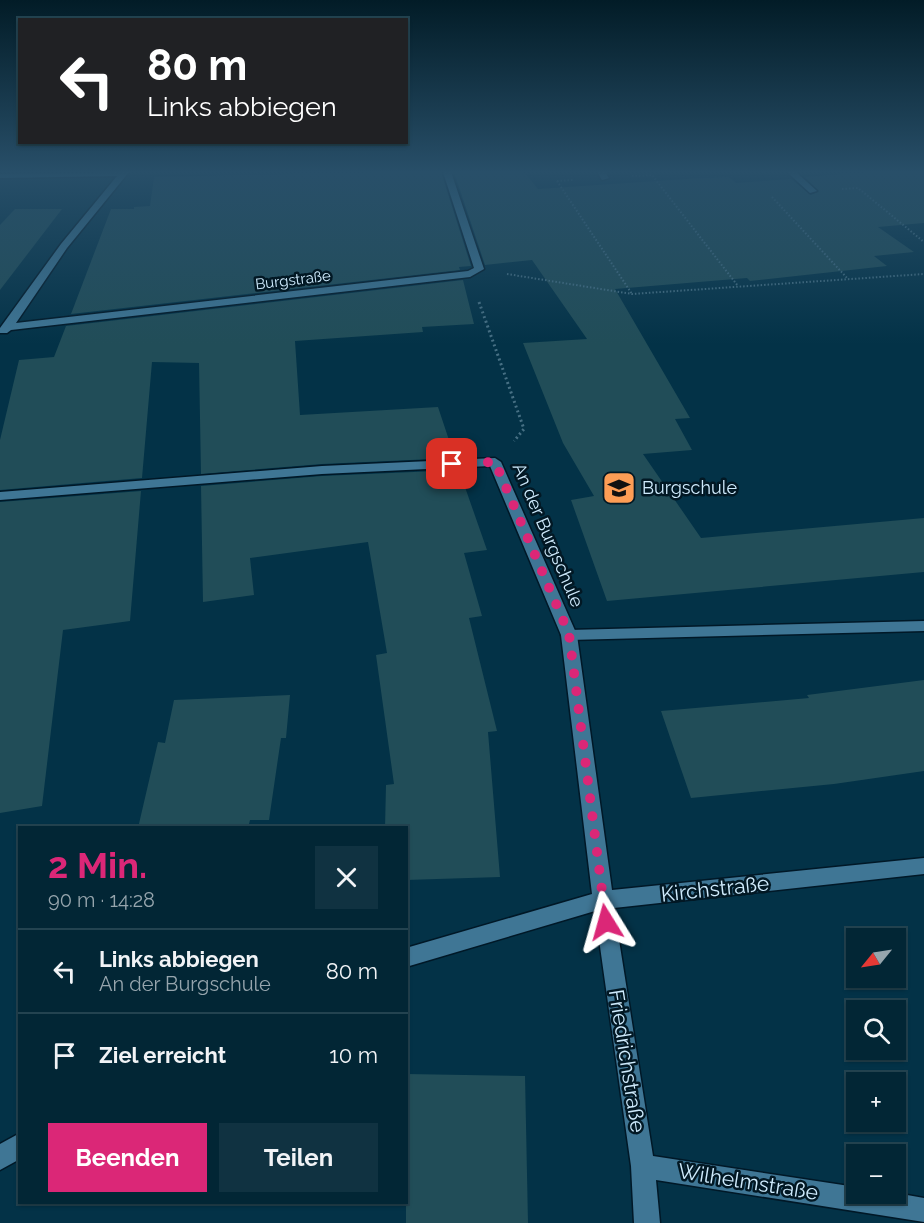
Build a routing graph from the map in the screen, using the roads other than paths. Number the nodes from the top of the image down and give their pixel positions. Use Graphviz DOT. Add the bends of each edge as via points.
graph roads {
  1 [pos="78,229"];
  2 [pos="462,229"];
  3 [pos="4,330"];
  4 [pos="0,496"];
  5 [pos="924,626"];
  6 [pos="569,634"];
  7 [pos="924,866"];
  8 [pos="603,900"];
  9 [pos="408,957"];
  10 [pos="18,1146"];
  11 [pos="0,1158"];
  12 [pos="643,1166"];
  13 [pos="924,1210"];
  14 [pos="647,1223"];
  1 -- 3 [label="street"];
  2 -- 3 [label="street, Burgstraße" via="474,272"];
  4 -- 6 [label="street, An der Burgschule" via="322,470 495,462"];
  5 -- 6 [label="street"];
  6 -- 8 [label="street, An der Burgschule"];
  7 -- 8 [label="street, Kirchstraße"];
  8 -- 9 [label="street, Kirchstraße"];
  8 -- 12 [label="street, Friedrichstraße"];
  10 -- 11 [label="street"];
  12 -- 13 [label="street, Wilhelmstraße"];
  12 -- 14 [label="street, Friedrichstraße"];
}
